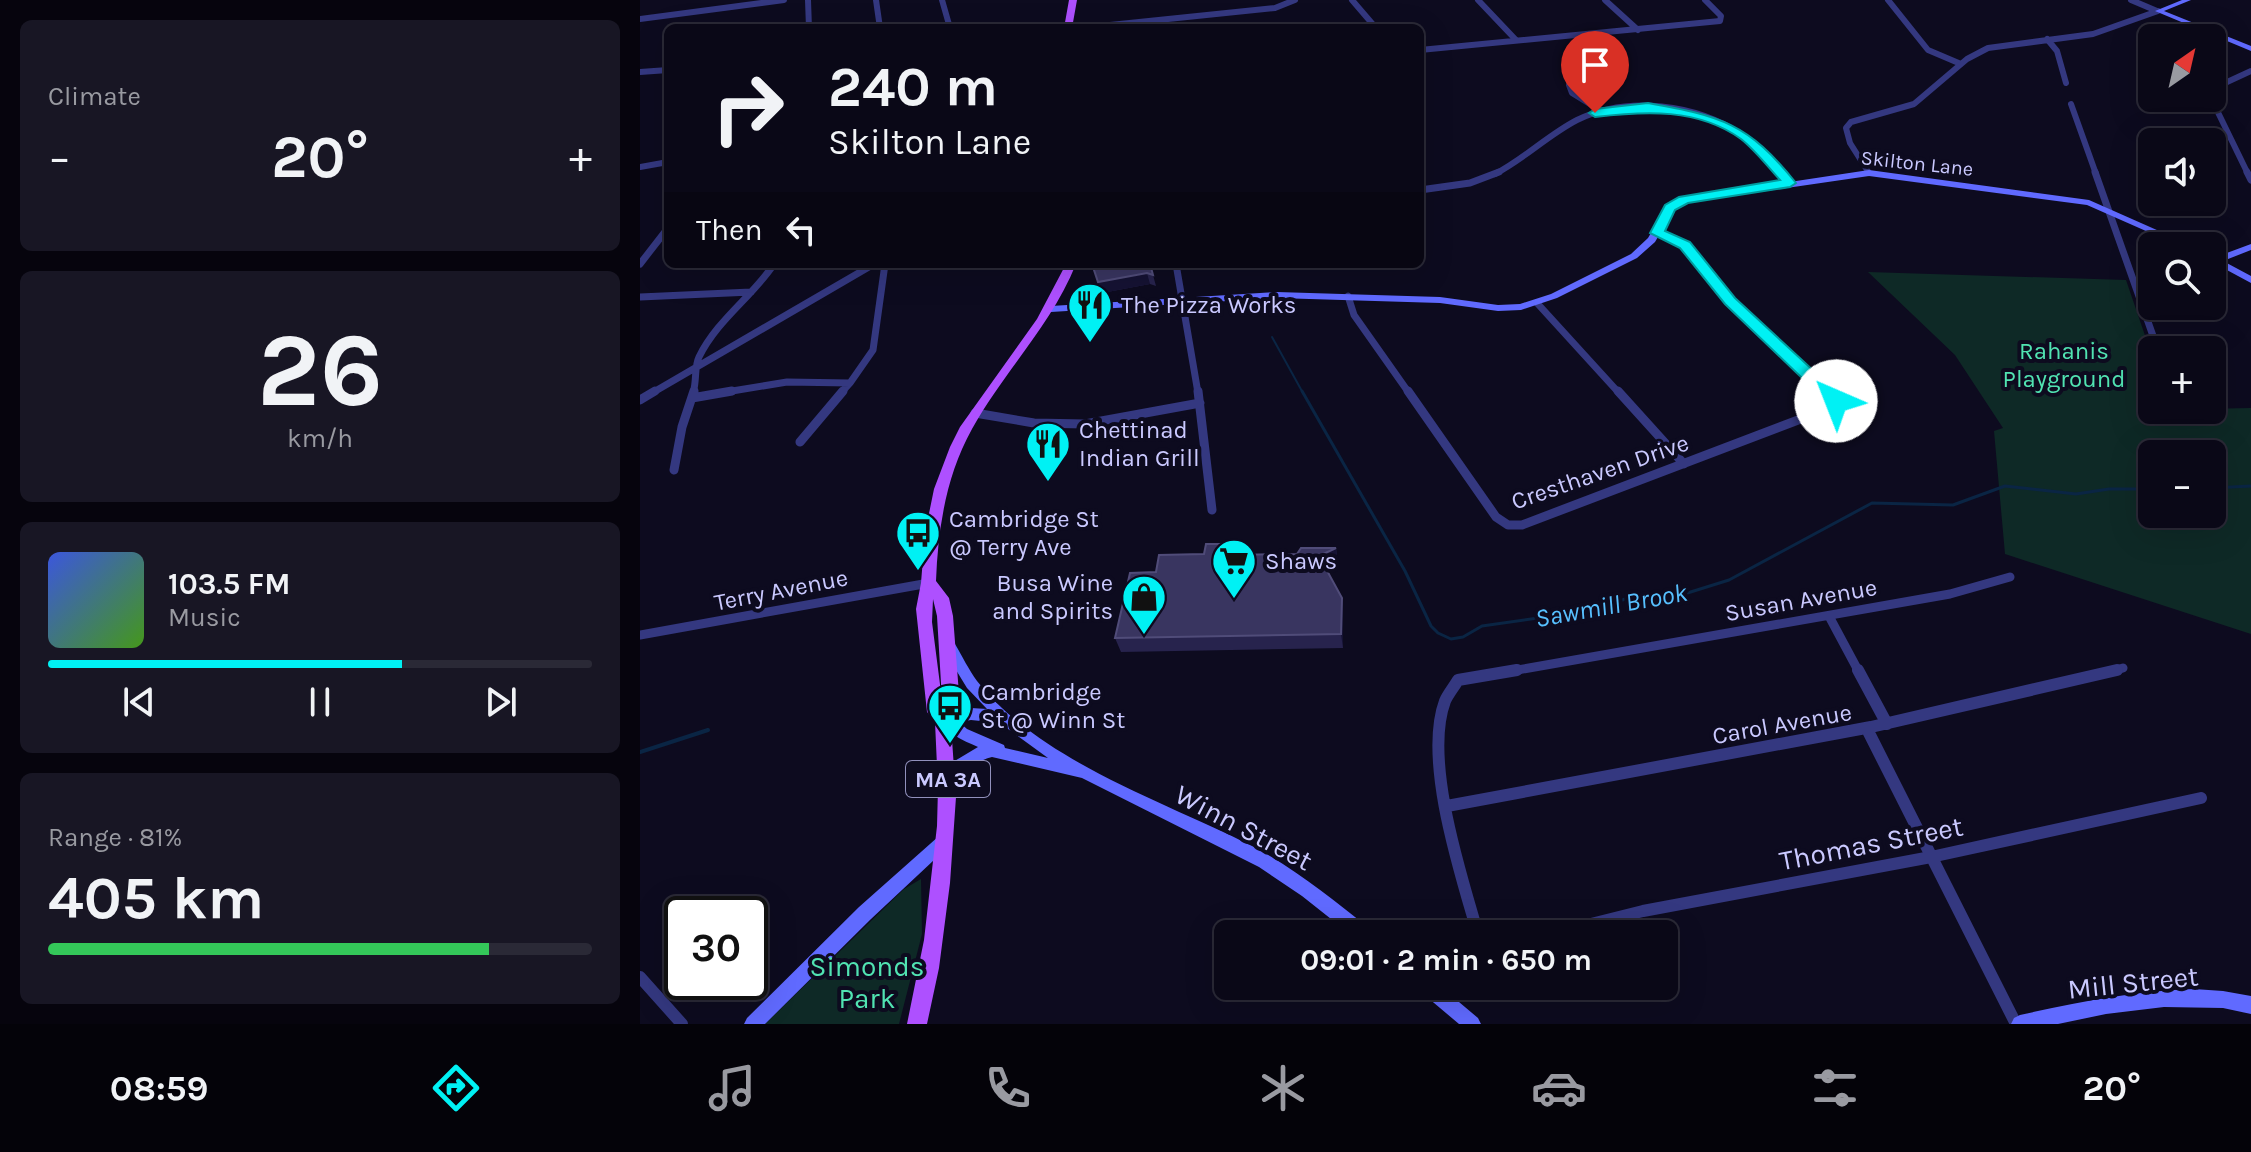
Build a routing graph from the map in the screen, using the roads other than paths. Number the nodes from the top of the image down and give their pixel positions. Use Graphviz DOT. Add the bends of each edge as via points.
graph roads {
  1 [pos="784,0"];
  2 [pos="808,0"];
  3 [pos="876,0"];
  4 [pos="942,0"];
  5 [pos="1073,0"];
  6 [pos="1295,0"];
  7 [pos="1352,0"];
  8 [pos="1478,0"];
  9 [pos="1605,0"];
  10 [pos="1705,0"];
  11 [pos="1888,0"];
  12 [pos="2131,0"];
  13 [pos="2188,0"];
  14 [pos="2158,11"];
  15 [pos="640,19"];
  16 [pos="809,24"];
  17 [pos="879,24"];
  18 [pos="949,24"];
  19 [pos="1069,24"];
  20 [pos="1119,24"];
  21 [pos="1373,24"];
  22 [pos="1638,30"];
  23 [pos="2047,39"];
  24 [pos="1516,40"];
  25 [pos="2251,49"];
  26 [pos="1424,50"];
  27 [pos="1961,64"];
  28 [pos="664,70"];
  29 [pos="2251,71"];
  30 [pos="640,72"];
  31 [pos="2066,83"];
  32 [pos="2226,83"];
  33 [pos="1569,85"];
  34 [pos="2071,104"];
  35 [pos="1601,111"];
  36 [pos="2218,112"];
  37 [pos="664,163"];
  38 [pos="640,167"];
  39 [pos="1869,173"];
  40 [pos="2251,180"];
  41 [pos="1790,183"];
  42 [pos="1424,189"];
  43 [pos="2108,209"];
  44 [pos="2158,232"];
  45 [pos="664,233"];
  46 [pos="1657,233"];
  47 [pos="2251,247"];
  48 [pos="2226,255"];
  49 [pos="640,264"];
  50 [pos="2226,266"];
  51 [pos="771,268"];
  52 [pos="867,268"];
  53 [pos="884,268"];
  54 [pos="1069,268"];
  55 [pos="1177,268"];
  56 [pos="2251,280"];
  57 [pos="1180,287"];
  58 [pos="751,292"];
  59 [pos="1348,296"];
  60 [pos="640,297"];
  61 [pos="1183,300"];
  62 [pos="1165,301"];
  63 [pos="1537,303"];
  64 [pos="1051,309"];
  65 [pos="2153,336"];
  66 [pos="696,368"];
  67 [pos="850,383"];
  68 [pos="692,398"];
  69 [pos="640,400"];
  70 [pos="1200,403"];
  71 [pos="975,413"];
  72 [pos="800,442"];
  73 [pos="1684,464"];
  74 [pos="674,470"];
  75 [pos="1212,510"];
  76 [pos="2010,577"];
  77 [pos="929,583"];
  78 [pos="1829,616"];
  79 [pos="640,635"];
  80 [pos="946,637"];
  81 [pos="2123,668"];
  82 [pos="1002,717"];
  83 [pos="943,718"];
  84 [pos="1887,724"];
  85 [pos="1867,729"];
  86 [pos="1005,753"];
  87 [pos="948,773"];
  88 [pos="1094,776"];
  89 [pos="2201,798"];
  90 [pos="1447,806"];
  91 [pos="945,840"];
  92 [pos="1931,857"];
  93 [pos="1344,920"];
  94 [pos="1474,920"];
  95 [pos="1608,920"];
  96 [pos="640,977"];
  97 [pos="1444,1000"];
  98 [pos="2251,1005"];
  99 [pos="682,1024"];
  100 [pos="753,1024"];
  101 [pos="917,1024"];
  102 [pos="1472,1024"];
  103 [pos="2018,1024"];
  1 -- 15 [label="street"];
  2 -- 16 [label="street"];
  3 -- 17 [label="street"];
  4 -- 18 [label="street"];
  5 -- 19 [label="main road"];
  6 -- 20 [label="street" via="1278,7"];
  7 -- 21 [label="street"];
  8 -- 24 [label="street"];
  9 -- 22 [label="street"];
  10 -- 22 [label="street" via="1720,21"];
  11 -- 27 [label="street" via="1930,52"];
  12 -- 14 [label="street"];
  13 -- 14 [label="street"];
  14 -- 23 [label="street" via="2093,34"];
  14 -- 25 [label="street"];
  22 -- 24 [label="street"];
  23 -- 27 [label="street" via="1997,45"];
  23 -- 31 [label="street" via="2057,51"];
  24 -- 26 [label="street"];
  27 -- 39 [label="street" via="1914,104 1848,125 1850,143"];
  28 -- 30 [label="street"];
  29 -- 32 [label="street"];
  33 -- 35 [label="street" via="1572,93"];
  34 -- 43 [label="street"];
  35 -- 41 [label="street" via="1658,108 1715,121 1746,137"];
  35 -- 42 [label="street" via="1574,122 1487,178"];
  36 -- 40 [label="street"];
  37 -- 38 [label="street"];
  39 -- 41 [label="street, Skilton Lane"];
  39 -- 43 [label="street, Skilton Lane"];
  41 -- 46 [label="street, Skilton Lane" via="1684,199 1670,208"];
  43 -- 44 [label="street, Skilton Lane"];
  43 -- 65 [label="street"];
  45 -- 49 [label="street"];
  46 -- 63 [label="street, Skilton Lane" via="1628,260"];
  46 -- 73 [label="street, Cresthaven Drive" via="1685,245 1730,301 1834,402"];
  47 -- 48 [label="street"];
  50 -- 56 [label="street"];
  51 -- 58 [label="street"];
  52 -- 66 [label="street"];
  53 -- 67 [label="street" via="873,350"];
  54 -- 64 [label="main road, MA 3A"];
  55 -- 57 [label="street"];
  57 -- 61 [label="street"];
  57 -- 62 [label="street"];
  58 -- 60 [label="street"];
  58 -- 66 [label="street" via="719,326"];
  59 -- 61 [label="street, Skilton Lane"];
  59 -- 63 [label="street, Skilton Lane" via="1502,308"];
  59 -- 73 [label="street, Cresthaven Drive" via="1354,315 1503,524 1522,525"];
  61 -- 62 [label="street, Skilton Lane"];
  61 -- 70 [label="street"];
  62 -- 64 [label="street, Skilton Lane"];
  63 -- 73 [label="street"];
  64 -- 71 [label="main road, MA 3A"];
  66 -- 68 [label="street"];
  66 -- 69 [label="street"];
  67 -- 68 [label="street" via="787,382"];
  67 -- 72 [label="street"];
  68 -- 74 [label="street"];
  70 -- 71 [label="street" via="1085,424 1034,423"];
  70 -- 75 [label="street"];
  71 -- 77 [label="main road, MA 3A" via="939,488"];
  76 -- 78 [label="street, Susan Avenue"];
  77 -- 79 [label="street, Terry Avenue"];
  77 -- 80 [label="main road, MA 3A" via="941,598"];
  77 -- 83 [label="main road, MA 3A" via="924,607 935,712"];
  78 -- 84 [label="street"];
  78 -- 90 [label="street, Susan Avenue" via="1456,682 1439,724"];
  80 -- 82 [label="street, Winn Street" via="969,681"];
  80 -- 83 [label="main road, MA 3A" via="951,694"];
  81 -- 84 [label="street, Carol Avenue"];
  82 -- 83 [label="street"];
  82 -- 88 [label="street, Winn Street"];
  83 -- 86 [label="street, Winn Street"];
  83 -- 87 [label="main road, MA 3A"];
  84 -- 85 [label="street, Carol Avenue"];
  85 -- 90 [label="street, Carol Avenue"];
  85 -- 92 [label="street"];
  86 -- 87 [label="street, Winn Street" via="982,752"];
  86 -- 88 [label="street, Winn Street"];
  87 -- 91 [label="main road, MA 3A"];
  88 -- 93 [label="street, Winn Street" via="1274,867"];
  89 -- 92 [label="street, Thomas Street"];
  90 -- 94 [label="street"];
  91 -- 100 [label="street"];
  91 -- 101 [label="main road, MA 3A" via="937,925"];
  92 -- 95 [label="street, Thomas Street"];
  92 -- 103 [label="street"];
  96 -- 99 [label="street"];
  97 -- 102 [label="street"];
  98 -- 103 [label="street, Mill Street" via="2211,998 2145,1001"];
}
